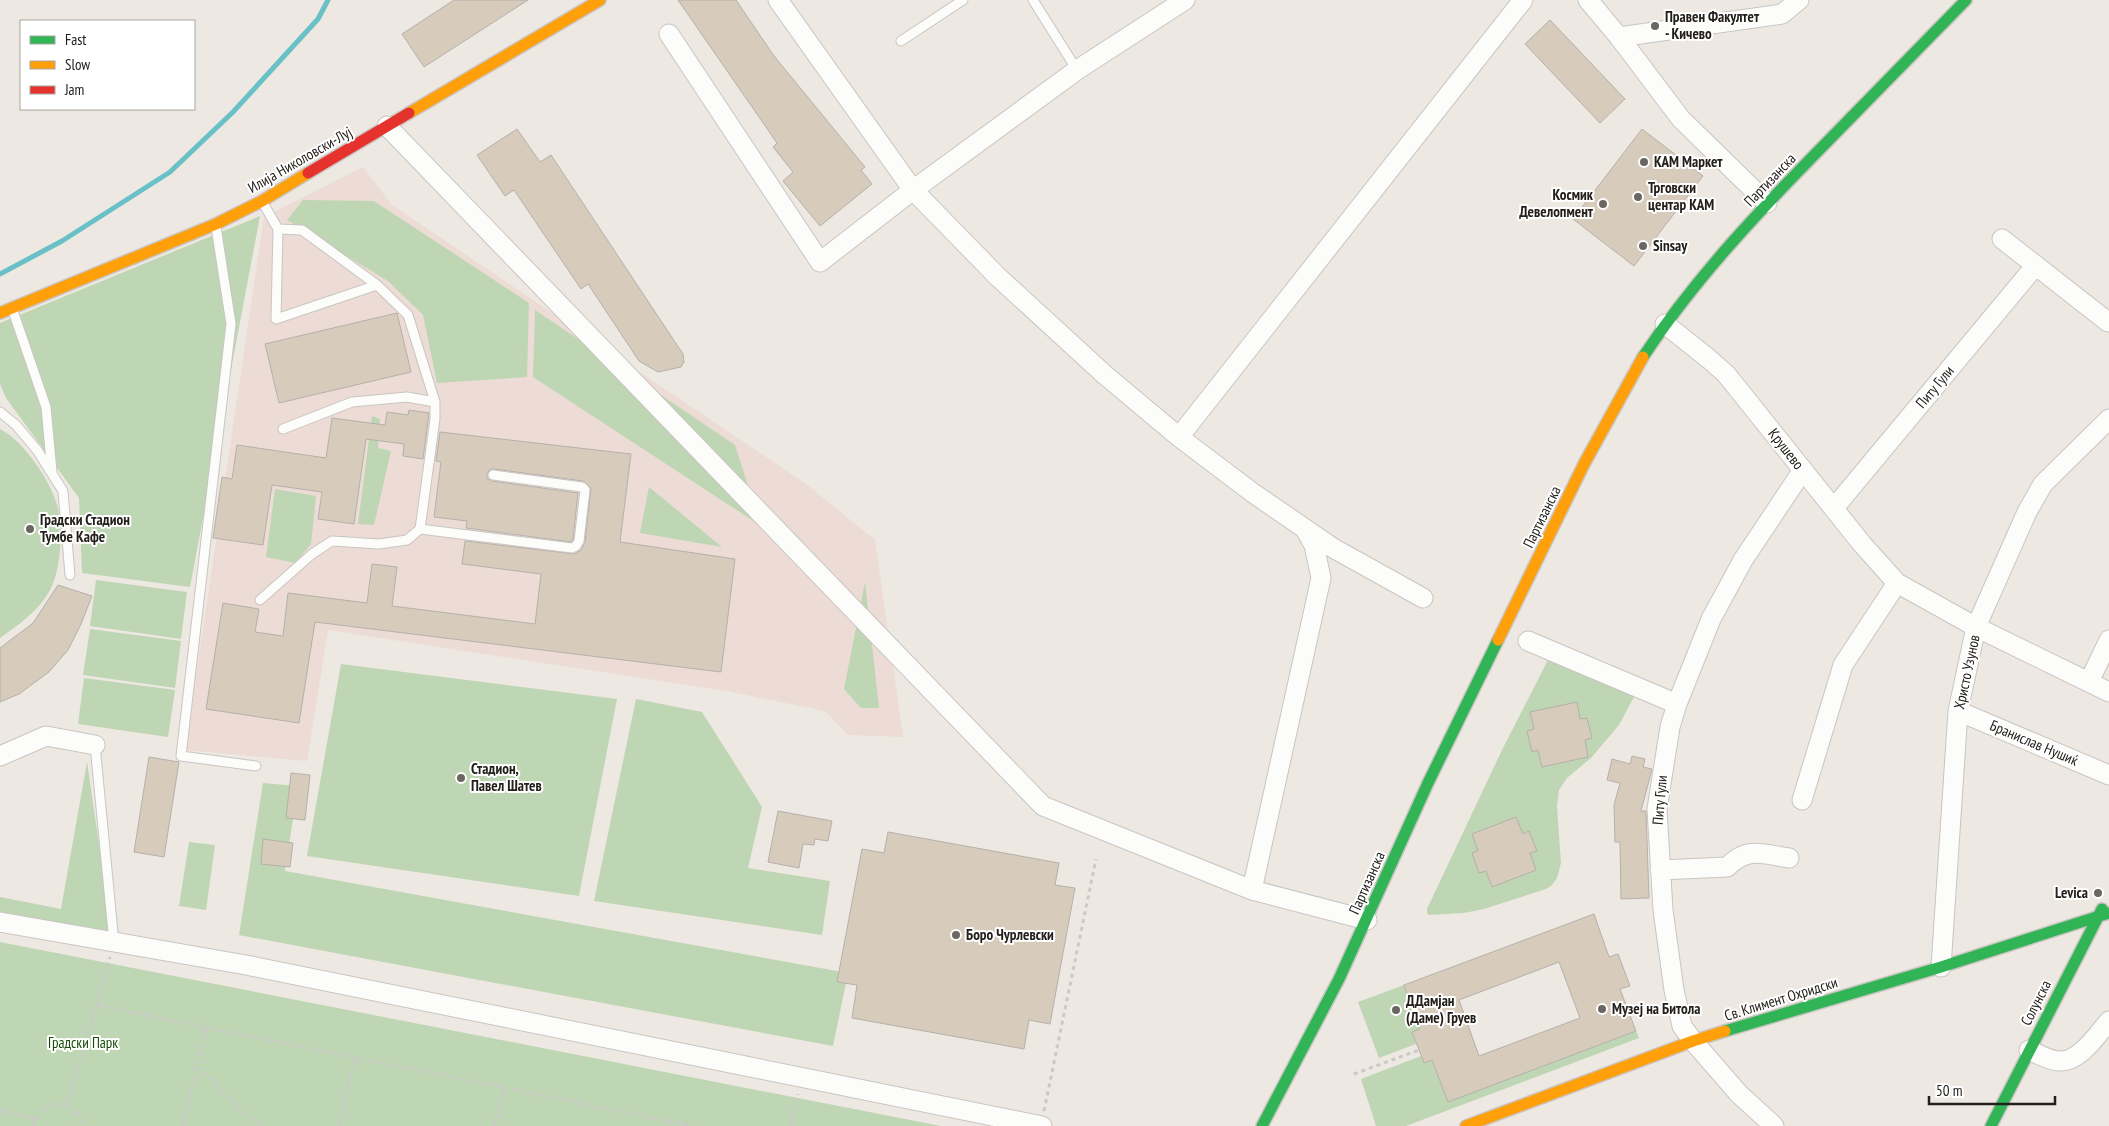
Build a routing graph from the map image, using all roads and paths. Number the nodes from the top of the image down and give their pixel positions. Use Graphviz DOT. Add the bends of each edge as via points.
graph roads {
  1 [pos="600,0"];
  2 [pos="778,0"];
  3 [pos="963,0"];
  4 [pos="1033,0"];
  5 [pos="1185,0"];
  6 [pos="1523,0"];
  7 [pos="1588,0"];
  8 [pos="1799,0"];
  9 [pos="1966,0"];
  10 [pos="669,34"];
  11 [pos="1619,37"];
  12 [pos="901,41"];
  13 [pos="1077,70"];
  14 [pos="387,126"];
  15 [pos="913,190"];
  16 [pos="262,201"];
  17 [pos="1767,203"];
  18 [pos="216,224"];
  19 [pos="278,229"];
  20 [pos="2002,239"];
  21 [pos="2036,265"];
  22 [pos="377,285"];
  23 [pos="12,308"];
  24 [pos="0,313"];
  25 [pos="2108,322"];
  26 [pos="1665,324"];
  27 [pos="435,402"];
  28 [pos="0,412"];
  29 [pos="2109,419"];
  30 [pos="283,429"];
  31 [pos="1179,437"];
  32 [pos="1803,470"];
  33 [pos="52,475"];
  34 [pos="493,476"];
  35 [pos="1834,508"];
  36 [pos="1304,528"];
  37 [pos="420,529"];
  38 [pos="70,575"];
  39 [pos="1897,583"];
  40 [pos="1423,598"];
  41 [pos="260,600"];
  42 [pos="1976,627"];
  43 [pos="2109,640"];
  44 [pos="1528,641"];
  45 [pos="2089,682"];
  46 [pos="2109,692"];
  47 [pos="1677,704"];
  48 [pos="1958,711"];
  49 [pos="95,745"];
  50 [pos="0,756"];
  51 [pos="256,766"];
  52 [pos="2109,775"];
  53 [pos="1802,800"];
  54 [pos="1789,858"];
  55 [pos="1096,859"];
  56 [pos="1660,870"];
  57 [pos="1252,890"];
  58 [pos="2109,895"];
  59 [pos="2104,915"];
  60 [pos="1367,920"];
  61 [pos="0,922"];
  62 [pos="114,943"];
  63 [pos="1941,967"];
  64 [pos="96,1005"];
  65 [pos="2109,1021"];
  66 [pos="206,1027"];
  67 [pos="1693,1041"];
  68 [pos="1419,1050"];
  69 [pos="2040,1055"];
  70 [pos="355,1058"];
  71 [pos="197,1066"];
  72 [pos="1354,1074"];
  73 [pos="803,1077"];
  74 [pos="504,1088"];
  75 [pos="67,1105"];
  76 [pos="0,1111"];
  77 [pos="35,1120"];
  78 [pos="1503,1120"];
  79 [pos="1758,1120"];
  80 [pos="34,1126"];
  81 [pos="82,1126"];
  82 [pos="183,1126"];
  83 [pos="259,1126"];
  84 [pos="339,1126"];
  85 [pos="495,1126"];
  86 [pos="693,1126"];
  87 [pos="790,1126"];
  88 [pos="1041,1126"];
  89 [pos="1262,1126"];
  90 [pos="1466,1126"];
  91 [pos="1774,1126"];
  92 [pos="1991,1126"];
  1 -- 14 [label="street, Илија Николовски-Луј"];
  2 -- 15 [label="street"];
  3 -- 12 [label="lane"];
  4 -- 13 [label="lane"];
  5 -- 13 [label="street"];
  6 -- 31 [label="street"];
  7 -- 11 [label="street"];
  8 -- 11 [label="street" via="1782,14"];
  9 -- 17 [label="street, Партизанска"];
  10 -- 15 [label="street" via="820,262"];
  11 -- 17 [label="street" via="1682,118"];
  13 -- 15 [label="street"];
  14 -- 16 [label="street, Илија Николовски-Луј"];
  14 -- 57 [label="street" via="1044,806"];
  15 -- 31 [label="street" via="1105,375"];
  16 -- 18 [label="street, Илија Николовски-Луј"];
  16 -- 19 [label="lane"];
  17 -- 26 [label="street, Партизанска" via="1702,276"];
  18 -- 23 [label="street, Илија Николовски-Луј"];
  18 -- 51 [label="lane" via="231,324 181,756"];
  19 -- 22 [label="lane" via="302,230"];
  19 -- 22 [label="lane" via="276,319"];
  20 -- 21 [label="street"];
  21 -- 25 [label="street"];
  21 -- 35 [label="street, Питу Гули"];
  22 -- 27 [label="lane" via="408,315"];
  23 -- 24 [label="street, Илија Николовски-Луј"];
  23 -- 33 [label="lane" via="46,407"];
  26 -- 32 [label="street, Крушево" via="1726,374"];
  26 -- 60 [label="street, Партизанска" via="1625,387 1584,464 1428,783"];
  27 -- 30 [label="lane" via="407,397 352,402"];
  27 -- 37 [label="lane"];
  28 -- 33 [label="lane" via="37,450"];
  29 -- 42 [label="street, Христо Узунов" via="2043,484 2027,512"];
  31 -- 36 [label="street"];
  32 -- 35 [label="street, Крушево"];
  32 -- 47 [label="street, Питу Гули" via="1725,590"];
  33 -- 38 [label="lane" via="63,491"];
  34 -- 37 [label="lane" via="582,487 585,490 576,546"];
  35 -- 39 [label="street, Крушево"];
  36 -- 40 [label="street" via="1333,548"];
  36 -- 57 [label="street" via="1314,545 1321,578"];
  37 -- 41 [label="lane" via="407,540 380,544 332,541 312,554"];
  39 -- 42 [label="street, Крушево"];
  39 -- 53 [label="street" via="1843,666"];
  42 -- 45 [label="street, Крушево"];
  42 -- 48 [label="street, Христо Узунов"];
  43 -- 45 [label="street"];
  44 -- 47 [label="street"];
  45 -- 46 [label="street, Крушево"];
  47 -- 56 [label="street, Питу Гули" via="1670,727 1657,809"];
  48 -- 52 [label="street, Бранислав Нушиќ"];
  48 -- 63 [label="street, Христо Узунов"];
  49 -- 50 [label="street" via="46,736"];
  49 -- 62 [label="lane"];
  54 -- 56 [label="street" via="1750,852 1734,859 1727,867"];
  55 -- 88 [label="path"];
  56 -- 67 [label="street, Питу Гули" via="1674,990 1682,1026"];
  57 -- 60 [label="street"];
  58 -- 59 [label="street, Солунска"];
  59 -- 63 [label="street, Св. Климент Охридски"];
  59 -- 69 [label="street, Солунска"];
  60 -- 89 [label="street, Партизанска" via="1312,1034"];
  61 -- 62 [label="street"];
  62 -- 64 [label="path"];
  62 -- 73 [label="street" via="246,965"];
  63 -- 67 [label="street, Св. Климент Охридски"];
  64 -- 66 [label="path"];
  64 -- 75 [label="path"];
  65 -- 69 [label="street" via="2073,1058 2059,1061"];
  66 -- 70 [label="path"];
  66 -- 71 [label="path"];
  67 -- 78 [label="street, Св. Климент Охридски"];
  67 -- 79 [label="street, Питу Гули"];
  68 -- 72 [label="path"];
  69 -- 92 [label="street, Солунска"];
  70 -- 74 [label="path"];
  70 -- 84 [label="path"];
  71 -- 82 [label="path"];
  71 -- 83 [label="path"];
  73 -- 87 [label="path"];
  73 -- 88 [label="street"];
  74 -- 85 [label="path"];
  74 -- 86 [label="path"];
  75 -- 77 [label="path" via="44,1108"];
  75 -- 81 [label="path" via="78,1115"];
  76 -- 77 [label="path"];
  77 -- 80 [label="path"];
  78 -- 90 [label="street, Св. Климент Охридски"];
  79 -- 91 [label="street, Питу Гули"];
}
